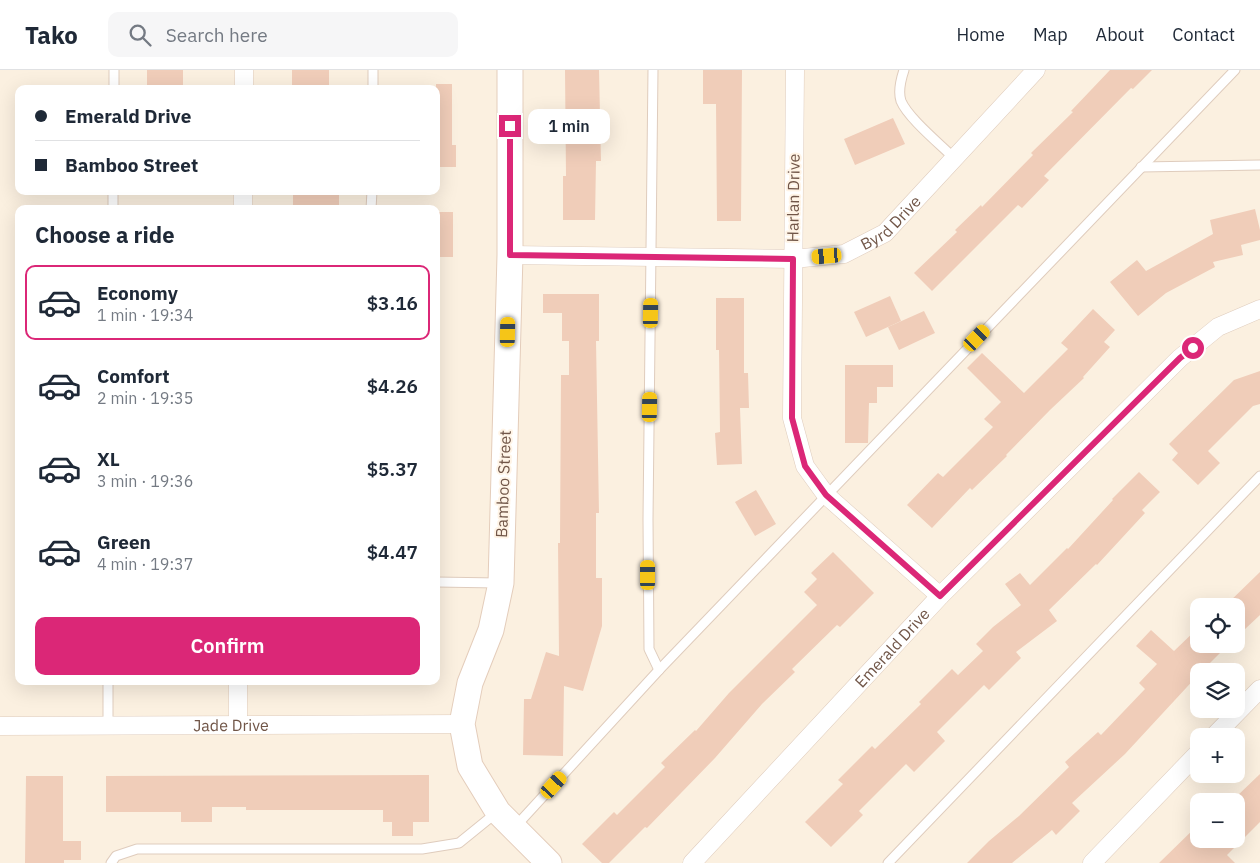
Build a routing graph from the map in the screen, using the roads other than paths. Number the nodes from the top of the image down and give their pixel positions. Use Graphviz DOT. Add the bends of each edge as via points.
graph roads {
  1 [pos="114,70"];
  2 [pos="244,70"];
  3 [pos="373,70"];
  4 [pos="510,70"];
  5 [pos="654,70"];
  6 [pos="795,70"];
  7 [pos="904,70"];
  8 [pos="1036,70"];
  9 [pos="1235,70"];
  10 [pos="114,85"];
  11 [pos="244,85"];
  12 [pos="373,85"];
  13 [pos="955,158"];
  14 [pos="1260,165"];
  15 [pos="1141,167"];
  16 [pos="510,255"];
  17 [pos="652,257"];
  18 [pos="793,259"];
  19 [pos="1260,310"];
  20 [pos="1260,476"];
  21 [pos="826,495"];
  22 [pos="440,582"];
  23 [pos="501,584"];
  24 [pos="940,596"];
  25 [pos="659,670"];
  26 [pos="108,685"];
  27 [pos="238,685"];
  28 [pos="1260,688"];
  29 [pos="238,724"];
  30 [pos="462,724"];
  31 [pos="0,726"];
  32 [pos="108,726"];
  33 [pos="1222,728"];
  34 [pos="1190,761"];
  35 [pos="506,820"];
  36 [pos="111,863"];
  37 [pos="549,863"];
  38 [pos="692,863"];
  39 [pos="888,863"];
  40 [pos="1092,863"];
  1 -- 10 [label="lane"];
  2 -- 11 [label="street"];
  3 -- 12 [label="lane"];
  4 -- 16 [label="street, Bamboo Street"];
  5 -- 17 [label="lane"];
  6 -- 18 [label="street, Harlan Drive"];
  7 -- 13 [label="lane" via="901,100 916,122"];
  8 -- 13 [label="street, Byrd Drive"];
  9 -- 15 [label="lane"];
  13 -- 18 [label="street, Byrd Drive" via="885,233 844,254"];
  14 -- 15 [label="lane"];
  15 -- 21 [label="lane"];
  16 -- 17 [label="street, Byrd Drive"];
  16 -- 23 [label="street, Bamboo Street"];
  17 -- 18 [label="street, Byrd Drive"];
  17 -- 25 [label="lane" via="649,649"];
  18 -- 21 [label="street, Harlan Drive" via="792,418 805,466"];
  19 -- 24 [label="street, Emerald Drive" via="1218,327 1180,358"];
  20 -- 39 [label="lane"];
  21 -- 24 [label="street, Harlan Drive"];
  21 -- 25 [label="lane"];
  22 -- 23 [label="lane"];
  23 -- 30 [label="street, Bamboo Street" via="491,630 470,683"];
  24 -- 38 [label="street, Emerald Drive"];
  25 -- 35 [label="lane"];
  26 -- 32 [label="lane"];
  27 -- 29 [label="street"];
  28 -- 33 [label="street"];
  29 -- 30 [label="street, Jade Drive"];
  29 -- 32 [label="street, Jade Drive"];
  30 -- 35 [label="street, Bamboo Street" via="470,766"];
  31 -- 32 [label="street, Jade Drive"];
  34 -- 40 [label="street"];
  35 -- 36 [label="lane" via="459,843 422,849 137,849 116,856"];
  35 -- 37 [label="street, Bamboo Street"];
}
